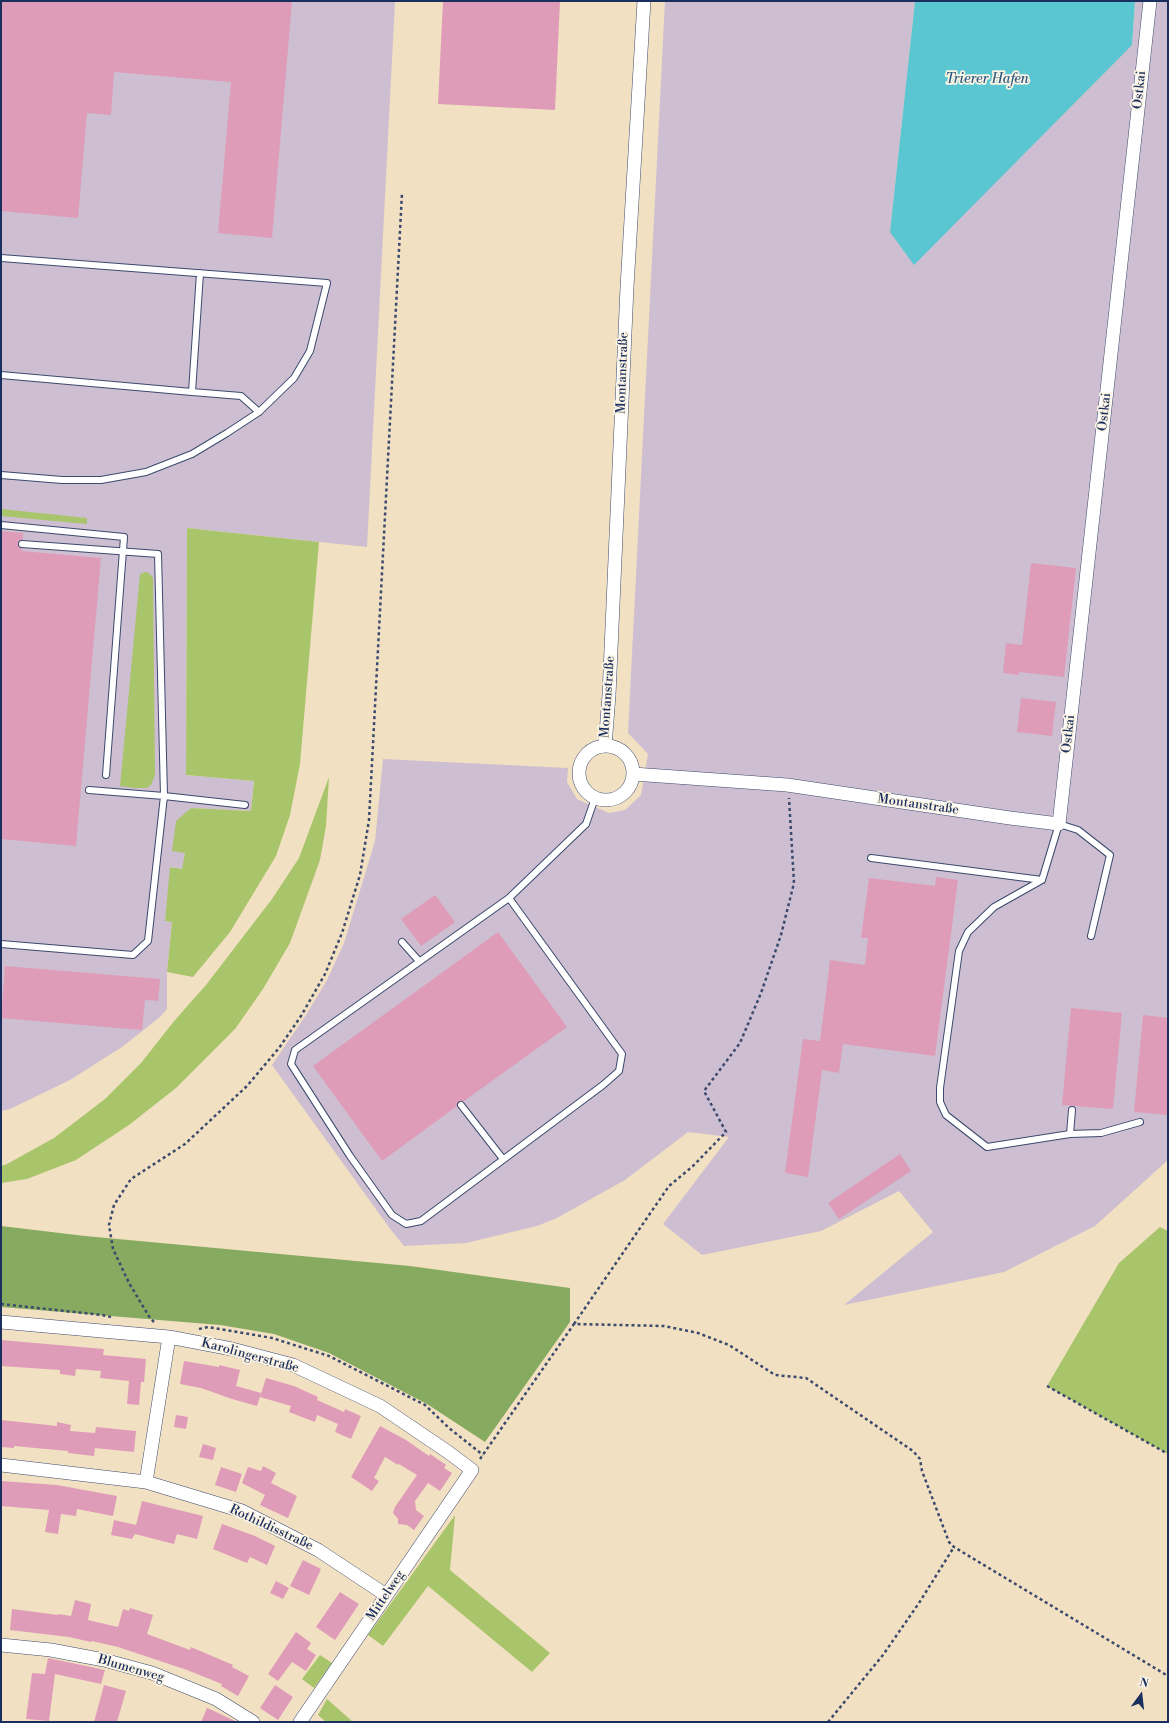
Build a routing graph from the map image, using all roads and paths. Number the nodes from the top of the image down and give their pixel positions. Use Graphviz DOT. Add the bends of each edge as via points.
graph roads {
  1 [pos="644,1"];
  2 [pos="1150,1"];
  3 [pos="402,193"];
  4 [pos="1,258"];
  5 [pos="200,273"];
  6 [pos="1,375"];
  7 [pos="192,392"];
  8 [pos="259,412"];
  9 [pos="1,475"];
  10 [pos="1,525"];
  11 [pos="22,544"];
  12 [pos="123,551"];
  13 [pos="605,746"];
  14 [pos="633,774"];
  15 [pos="106,775"];
  16 [pos="787,785"];
  17 [pos="89,790"];
  18 [pos="164,796"];
  19 [pos="595,798"];
  20 [pos="245,805"];
  21 [pos="1059,824"];
  22 [pos="871,858"];
  23 [pos="1042,880"];
  24 [pos="509,898"];
  25 [pos="1091,936"];
  26 [pos="402,942"];
  27 [pos="1,944"];
  28 [pos="419,961"];
  29 [pos="461,1105"];
  30 [pos="1072,1110"];
  31 [pos="1140,1122"];
  32 [pos="1070,1134"];
  33 [pos="503,1159"];
  34 [pos="1,1322"];
  35 [pos="574,1324"];
  36 [pos="169,1337"];
  37 [pos="1047,1386"];
  38 [pos="1168,1454"];
  39 [pos="1,1465"];
  40 [pos="472,1470"];
  41 [pos="146,1482"];
  42 [pos="954,1547"];
  43 [pos="386,1595"];
  44 [pos="1,1645"];
  45 [pos="1168,1676"];
  46 [pos="253,1722"];
  47 [pos="300,1722"];
  48 [pos="828,1722"];
  1 -- 13 [label="street, Montanstraße" via="628,279 610,695"];
  2 -- 21 [label="street, Ostkai"];
  3 -- 36 [label="path" via="370,812 360,875 342,933 325,974 279,1048 247,1086 185,1144 131,1179 114,1205 109,1225 113,1249 150,1318"];
  4 -- 5 [label="lane"];
  5 -- 7 [label="lane"];
  5 -- 8 [label="lane" via="327,283 310,351 294,378"];
  6 -- 7 [label="lane"];
  7 -- 8 [label="lane" via="241,396"];
  8 -- 9 [label="lane" via="192,454 146,472 100,480"];
  10 -- 12 [label="lane" via="124,537"];
  11 -- 12 [label="lane"];
  12 -- 15 [label="lane"];
  12 -- 18 [label="lane" via="158,554"];
  13 -- 14 [label="street" via="622,751 629,758"];
  13 -- 19 [label="street" via="588,753 580,765 581,783"];
  14 -- 16 [label="street, Montanstraße"];
  14 -- 19 [label="street" via="631,783 622,795 605,800"];
  16 -- 21 [label="street, Montanstraße"];
  16 -- 35 [label="path" via="794,884 781,934 762,993 740,1043 704,1091 726,1132 669,1186"];
  17 -- 18 [label="lane"];
  18 -- 20 [label="lane"];
  18 -- 27 [label="lane" via="148,941 133,955"];
  19 -- 24 [label="lane" via="586,824"];
  21 -- 23 [label="lane"];
  21 -- 25 [label="lane" via="1078,830 1110,854"];
  22 -- 23 [label="lane"];
  23 -- 32 [label="lane" via="994,907 968,932 959,951 940,1102 946,1115 987,1147"];
  24 -- 28 [label="lane"];
  24 -- 33 [label="lane" via="622,1054 619,1071"];
  26 -- 28 [label="lane"];
  28 -- 33 [label="lane" via="295,1050 290,1064 392,1215 406,1224 421,1221"];
  29 -- 33 [label="lane"];
  30 -- 32 [label="lane"];
  31 -- 32 [label="lane" via="1101,1133"];
  34 -- 36 [label="street, Karolingerstraße"];
  35 -- 40 [label="path"];
  35 -- 42 [label="path" via="664,1326 698,1333 729,1345 775,1375 806,1378 913,1451 920,1459 922,1471 949,1542"];
  36 -- 40 [label="street, Karolingerstraße" via="232,1349 293,1365 380,1406"];
  36 -- 41 [label="street"];
  37 -- 38 [label="path"];
  39 -- 41 [label="street, Rothildisstraße"];
  40 -- 43 [label="street, Mittelweg"];
  41 -- 43 [label="street, Rothildisstraße" via="242,1511 318,1550"];
  42 -- 45 [label="path"];
  42 -- 48 [label="path" via="883,1655"];
  43 -- 47 [label="street, Mittelweg"];
  44 -- 46 [label="street, Blumenweg" via="51,1650 104,1660 147,1672 216,1699"];
}
